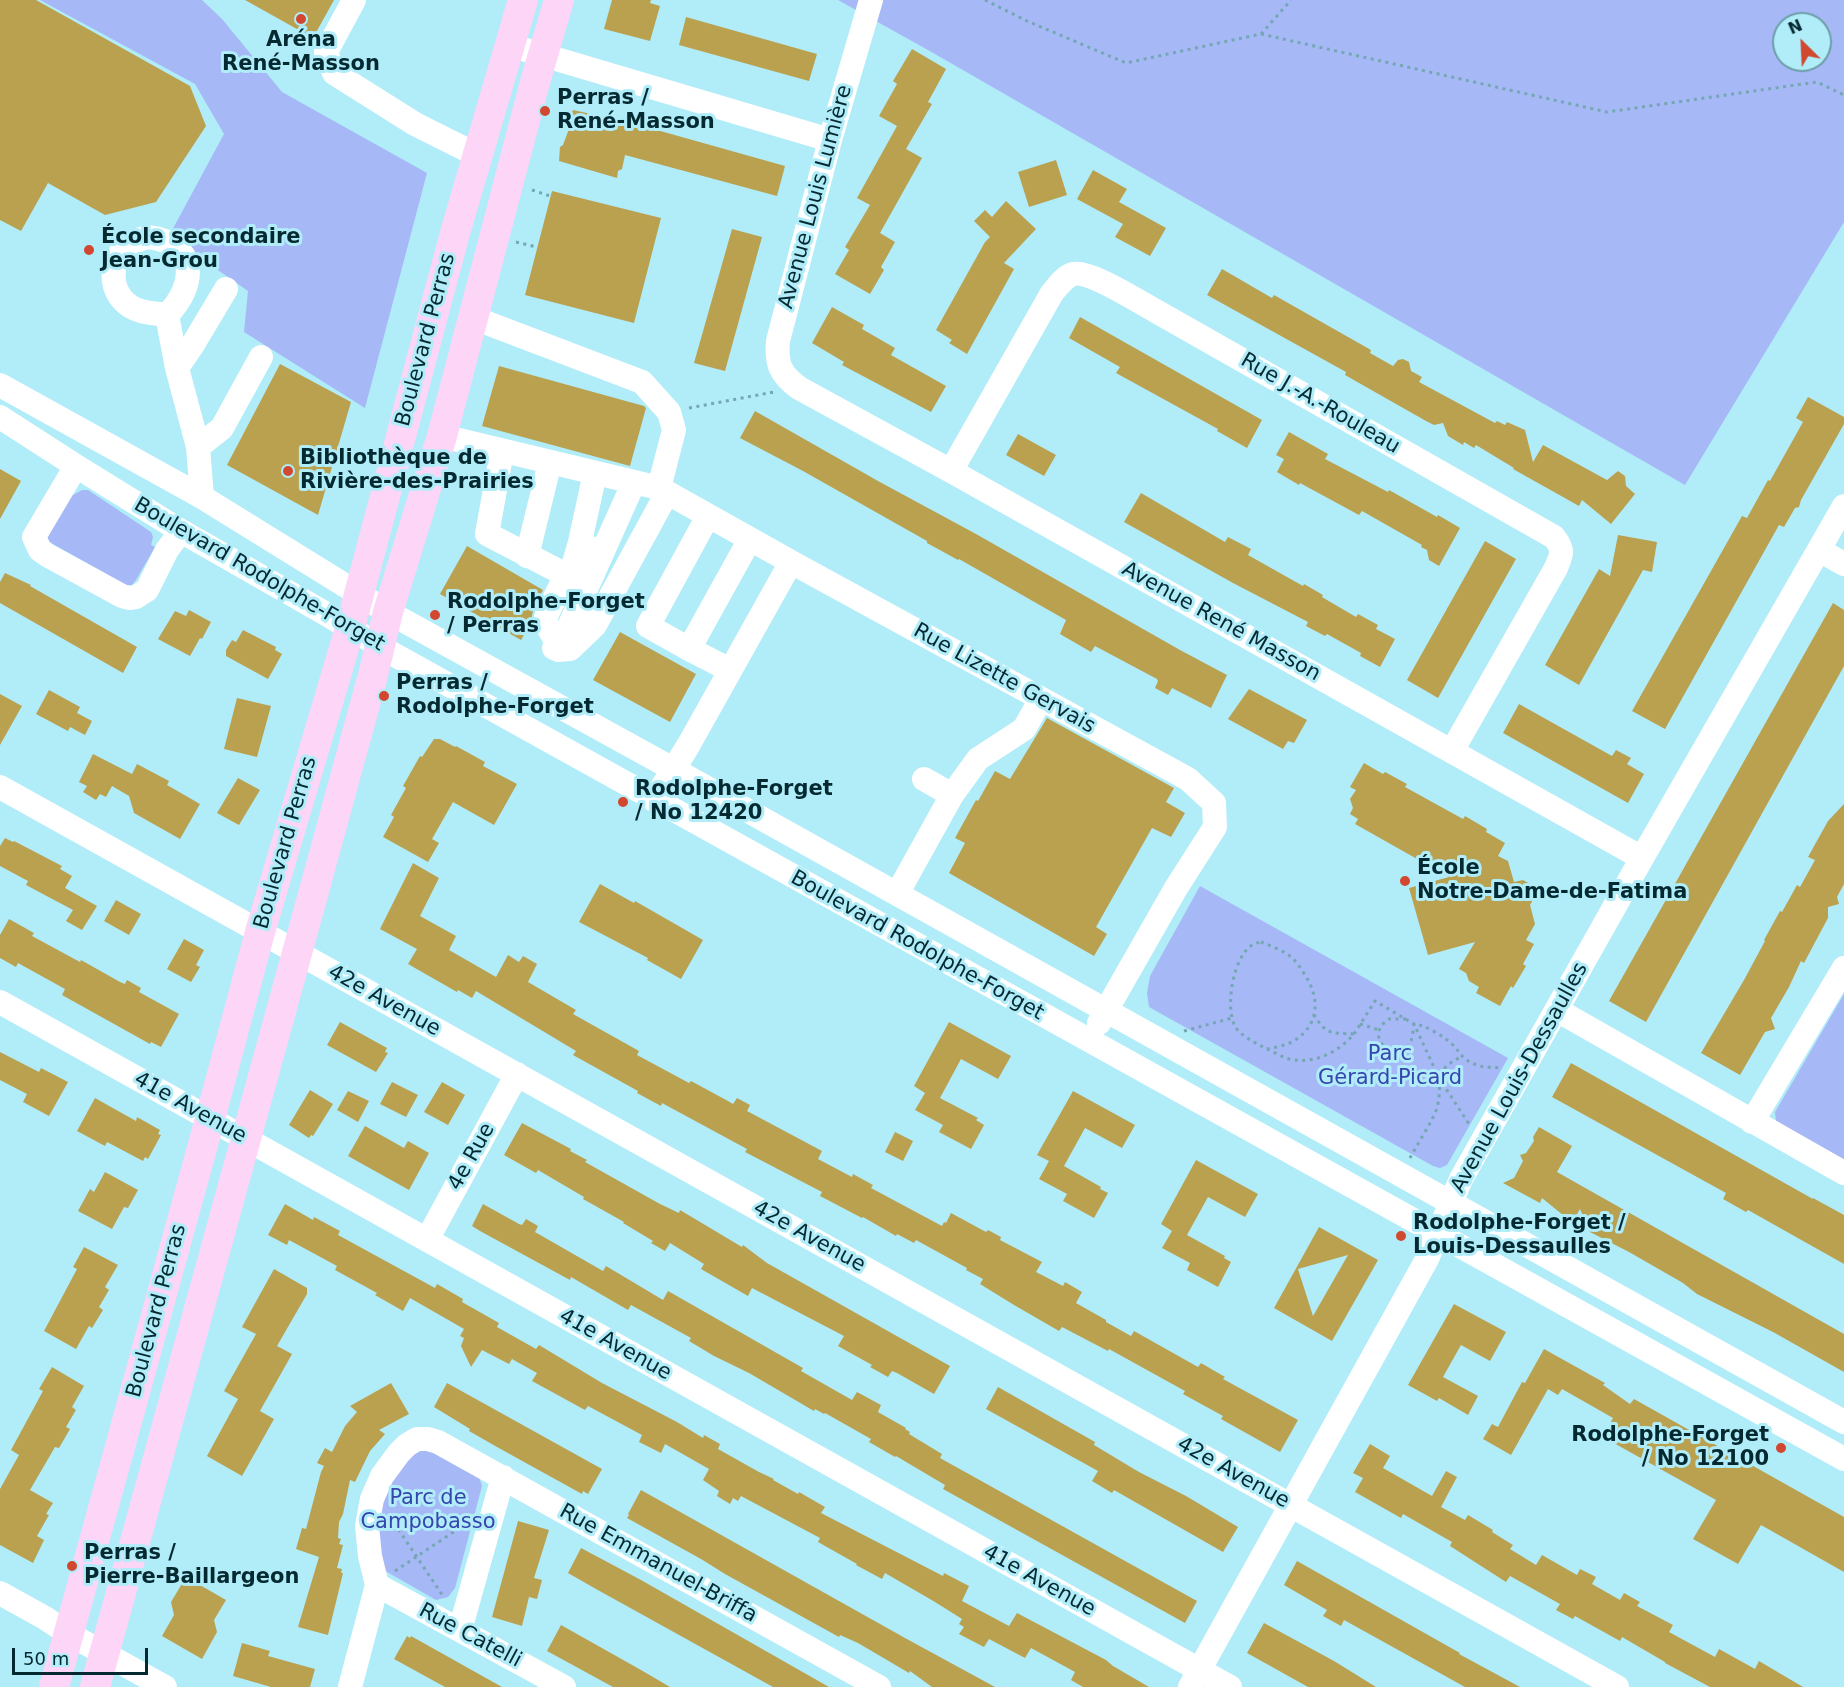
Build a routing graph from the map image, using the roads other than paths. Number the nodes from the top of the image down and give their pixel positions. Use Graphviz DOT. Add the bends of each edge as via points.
graph roads {
  1 [pos="354,0"];
  2 [pos="522,0"];
  3 [pos="559,0"];
  4 [pos="871,0"];
  5 [pos="509,45"];
  6 [pos="543,55"];
  7 [pos="830,140"];
  8 [pos="477,155"];
  9 [pos="226,289"];
  10 [pos="434,311"];
  11 [pos="166,315"];
  12 [pos="474,318"];
  13 [pos="261,357"];
  14 [pos="177,368"];
  15 [pos="0,385"];
  16 [pos="799,388"];
  17 [pos="0,417"];
  18 [pos="442,436"];
  19 [pos="198,447"];
  20 [pos="502,451"];
  21 [pos="550,462"];
  22 [pos="76,466"];
  23 [pos="951,471"];
  24 [pos="595,473"];
  25 [pos="634,482"];
  26 [pos="663,490"];
  27 [pos="202,497"];
  28 [pos="1844,506"];
  29 [pos="708,516"];
  30 [pos="181,531"];
  31 [pos="750,539"];
  32 [pos="590,548"];
  33 [pos="1819,550"];
  34 [pos="527,556"];
  35 [pos="791,562"];
  36 [pos="1844,564"];
  37 [pos="572,584"];
  38 [pos="358,594"];
  39 [pos="388,612"];
  40 [pos="350,628"];
  41 [pos="380,646"];
  42 [pos="689,649"];
  43 [pos="730,670"];
  44 [pos="1041,699"];
  45 [pos="1452,751"];
  46 [pos="673,769"];
  47 [pos="924,779"];
  48 [pos="0,787"];
  49 [pos="952,795"];
  50 [pos="654,800"];
  51 [pos="1642,858"];
  52 [pos="897,894"];
  53 [pos="260,932"];
  54 [pos="297,954"];
  55 [pos="1844,968"];
  56 [pos="0,1002"];
  57 [pos="1557,1010"];
  58 [pos="1106,1011"];
  59 [pos="1089,1041"];
  60 [pos="517,1074"];
  61 [pos="210,1119"];
  62 [pos="1752,1122"];
  63 [pos="245,1139"];
  64 [pos="1844,1173"];
  65 [pos="1451,1203"];
  66 [pos="1438,1234"];
  67 [pos="427,1240"];
  68 [pos="1844,1422"];
  69 [pos="1844,1459"];
  70 [pos="503,1477"];
  71 [pos="1290,1505"];
  72 [pos="376,1585"];
  73 [pos="0,1593"];
  74 [pos="460,1630"];
  75 [pos="69,1634"];
  76 [pos="106,1654"];
  77 [pos="1195,1679"];
  78 [pos="54,1687"];
  79 [pos="95,1687"];
  80 [pos="165,1687"];
  81 [pos="350,1687"];
  82 [pos="564,1687"];
  83 [pos="879,1687"];
  84 [pos="1230,1687"];
  85 [pos="1617,1687"];
  1 -- 8 [label="street" via="326,52 334,73 415,124"];
  2 -- 5 [label="main road, Boulevard Perras"];
  3 -- 6 [label="main road, Boulevard Perras"];
  4 -- 7 [label="street, Avenue Louis Lumière"];
  5 -- 6 [label="street"];
  5 -- 8 [label="main road, Boulevard Perras"];
  6 -- 7 [label="street"];
  6 -- 12 [label="main road, Boulevard Perras"];
  7 -- 16 [label="street, Avenue Louis Lumière" via="776,356 788,380"];
  8 -- 10 [label="main road, Boulevard Perras"];
  9 -- 14 [label="street"];
  10 -- 12 [label="main road"];
  10 -- 38 [label="main road, Boulevard Perras"];
  11 -- 14 [label="street"];
  12 -- 18 [label="main road, Boulevard Perras"];
  12 -- 26 [label="street" via="642,382 669,412 674,430"];
  13 -- 19 [label="street" via="222,428"];
  14 -- 19 [label="street"];
  15 -- 27 [label="street, Boulevard Rodolphe-Forget"];
  16 -- 23 [label="street, Avenue René Masson"];
  17 -- 22 [label="street, Boulevard Rodolphe-Forget"];
  18 -- 20 [label="street, Rue Lizette Gervais"];
  18 -- 39 [label="main road, Boulevard Perras"];
  19 -- 27 [label="street"];
  20 -- 21 [label="street, Rue Lizette Gervais"];
  20 -- 34 [label="street" via="487,534"];
  21 -- 24 [label="street, Rue Lizette Gervais"];
  21 -- 34 [label="street"];
  22 -- 30 [label="street, Boulevard Rodolphe-Forget"];
  22 -- 30 [label="street" via="34,537 47,555 122,596 136,597 147,590"];
  23 -- 45 [label="street, Avenue René Masson"];
  23 -- 45 [label="street, Rue J.-A.-Rouleau" via="1061,282 1073,274 1089,275 1154,310 1554,537 1560,545 1556,568"];
  24 -- 25 [label="street, Rue Lizette Gervais"];
  24 -- 32 [label="street"];
  25 -- 26 [label="street, Rue Lizette Gervais"];
  25 -- 32 [label="street"];
  26 -- 29 [label="street, Rue Lizette Gervais"];
  26 -- 37 [label="street" via="595,626 570,649 559,650 547,646 536,629 554,589"];
  27 -- 38 [label="street, Boulevard Rodolphe-Forget"];
  28 -- 33 [label="street, Avenue Louis-Dessaulles"];
  29 -- 31 [label="street, Rue Lizette Gervais"];
  29 -- 42 [label="street" via="648,626"];
  30 -- 40 [label="street, Boulevard Rodolphe-Forget"];
  31 -- 35 [label="street, Rue Lizette Gervais"];
  31 -- 42 [label="street"];
  32 -- 37 [label="street"];
  33 -- 36 [label="street"];
  33 -- 51 [label="street, Avenue Louis-Dessaulles"];
  34 -- 37 [label="street"];
  35 -- 43 [label="street"];
  35 -- 44 [label="street, Rue Lizette Gervais"];
  38 -- 39 [label="street, Boulevard Rodolphe-Forget"];
  38 -- 40 [label="main road, Boulevard Perras"];
  39 -- 41 [label="main road, Boulevard Perras"];
  39 -- 46 [label="street, Boulevard Rodolphe-Forget"];
  40 -- 41 [label="street, Boulevard Rodolphe-Forget"];
  40 -- 53 [label="main road, Boulevard Perras"];
  41 -- 50 [label="street, Boulevard Rodolphe-Forget"];
  41 -- 54 [label="main road, Boulevard Perras"];
  42 -- 43 [label="street"];
  43 -- 46 [label="street"];
  44 -- 49 [label="street" via="1024,729 978,759"];
  44 -- 58 [label="street, Rue Lizette Gervais" via="1188,779 1214,803 1215,826"];
  45 -- 51 [label="street, Avenue René Masson"];
  46 -- 50 [label="street"];
  46 -- 52 [label="street, Boulevard Rodolphe-Forget"];
  47 -- 49 [label="street"];
  48 -- 53 [label="street, 42e Avenue"];
  49 -- 52 [label="street"];
  50 -- 59 [label="street, Boulevard Rodolphe-Forget"];
  51 -- 57 [label="street, Avenue Louis-Dessaulles"];
  52 -- 58 [label="street, Boulevard Rodolphe-Forget"];
  53 -- 54 [label="street, 42e Avenue"];
  53 -- 61 [label="main road, Boulevard Perras"];
  54 -- 60 [label="street, 42e Avenue"];
  54 -- 63 [label="main road, Boulevard Perras"];
  55 -- 62 [label="street"];
  56 -- 61 [label="street, 41e Avenue"];
  57 -- 62 [label="street"];
  57 -- 65 [label="street, Avenue Louis-Dessaulles"];
  58 -- 59 [label="street, Rue Lizette Gervais"];
  58 -- 65 [label="street, Boulevard Rodolphe-Forget"];
  59 -- 66 [label="street, Boulevard Rodolphe-Forget"];
  60 -- 67 [label="street, 4e Rue"];
  60 -- 71 [label="street, 42e Avenue"];
  61 -- 63 [label="street, 41e Avenue"];
  61 -- 75 [label="main road, Boulevard Perras"];
  62 -- 64 [label="street"];
  63 -- 67 [label="street, 41e Avenue"];
  63 -- 76 [label="main road, Boulevard Perras"];
  65 -- 66 [label="street, Avenue Louis-Dessaulles"];
  65 -- 68 [label="street, Boulevard Rodolphe-Forget"];
  66 -- 69 [label="street, Boulevard Rodolphe-Forget"];
  66 -- 71 [label="street, Avenue Louis-Dessaulles"];
  67 -- 77 [label="street, 41e Avenue"];
  70 -- 72 [label="street, Rue Emmanuel-Briffa" via="438,1442 417,1440 407,1445 382,1476 367,1526"];
  70 -- 74 [label="street"];
  70 -- 83 [label="street, Rue Emmanuel-Briffa"];
  71 -- 77 [label="street, Avenue Louis-Dessaulles"];
  71 -- 85 [label="street, 42e Avenue"];
  72 -- 74 [label="street, Rue Catelli"];
  72 -- 81 [label="street"];
  73 -- 75 [label="street"];
  74 -- 82 [label="street, Rue Catelli"];
  75 -- 76 [label="street"];
  75 -- 78 [label="main road, Boulevard Perras"];
  76 -- 79 [label="main road, Boulevard Perras"];
  76 -- 80 [label="street"];
  77 -- 84 [label="street, 41e Avenue"];
}
